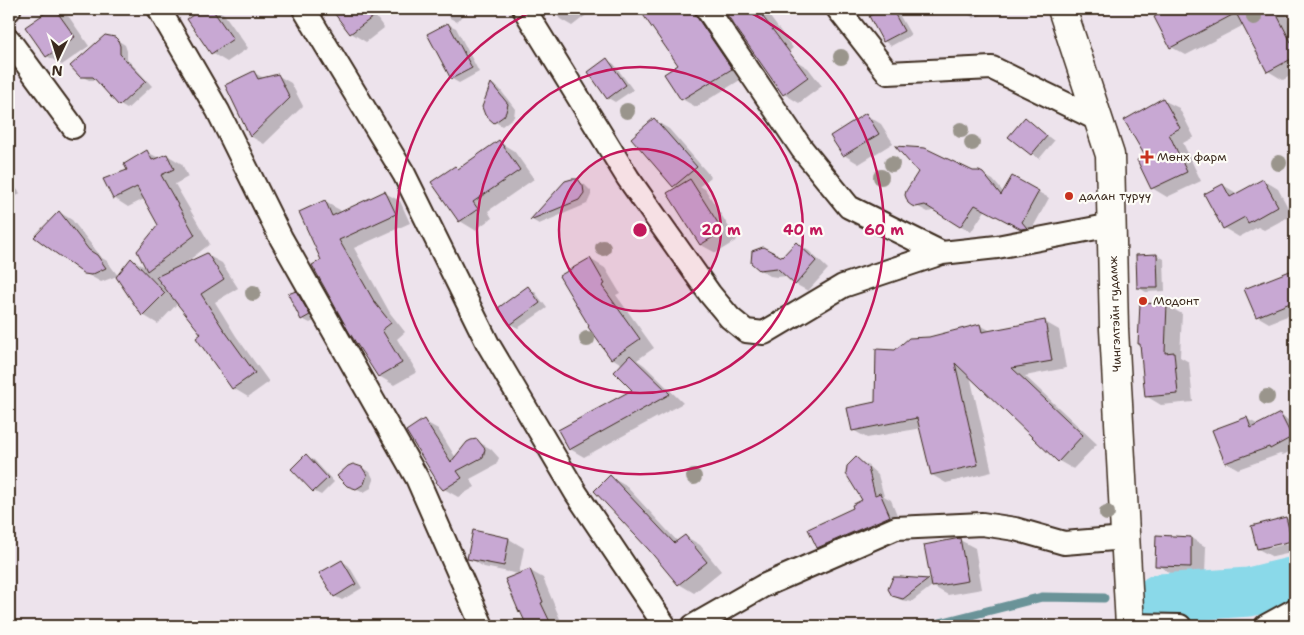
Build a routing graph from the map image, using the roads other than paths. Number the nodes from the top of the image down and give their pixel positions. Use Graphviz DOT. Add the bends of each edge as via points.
graph roads {
  1 [pos="159,9"];
  2 [pos="304,9"];
  3 [pos="524,9"];
  4 [pos="707,9"];
  5 [pos="838,9"];
  6 [pos="1062,9"];
  7 [pos="9,40"];
  8 [pos="1099,120"];
  9 [pos="73,127"];
  10 [pos="1112,225"];
  11 [pos="942,253"];
  12 [pos="1126,538"];
  13 [pos="1295,610"];
  14 [pos="482,626"];
  15 [pos="665,626"];
  16 [pos="693,626"];
  17 [pos="1130,626"];
  18 [pos="1180,626"];
  19 [pos="1266,626"];
  1 -- 14 [label="street" via="218,111 281,238 417,478"];
  2 -- 15 [label="street" via="404,174 488,344 576,493"];
  3 -- 11 [label="street" via="628,178 710,294 746,331 764,333 843,286"];
  4 -- 11 [label="street" via="802,149 849,206"];
  5 -- 8 [label="street" via="888,73 992,68"];
  6 -- 8 [label="main road, Чингэлтэйн гудамж"];
  7 -- 9 [label="street"];
  8 -- 10 [label="main road, Чингэлтэйн гудамж" via="1110,155"];
  10 -- 11 [label="street" via="997,247"];
  10 -- 12 [label="main road, Чингэлтэйн гудамж" via="1114,329"];
  12 -- 16 [label="street" via="1064,543 1015,529 982,524 896,528 763,586"];
  12 -- 17 [label="main road, Чингэлтэйн гудамж"];
  13 -- 19 [label="street"];
  17 -- 18 [label="street"];
}
